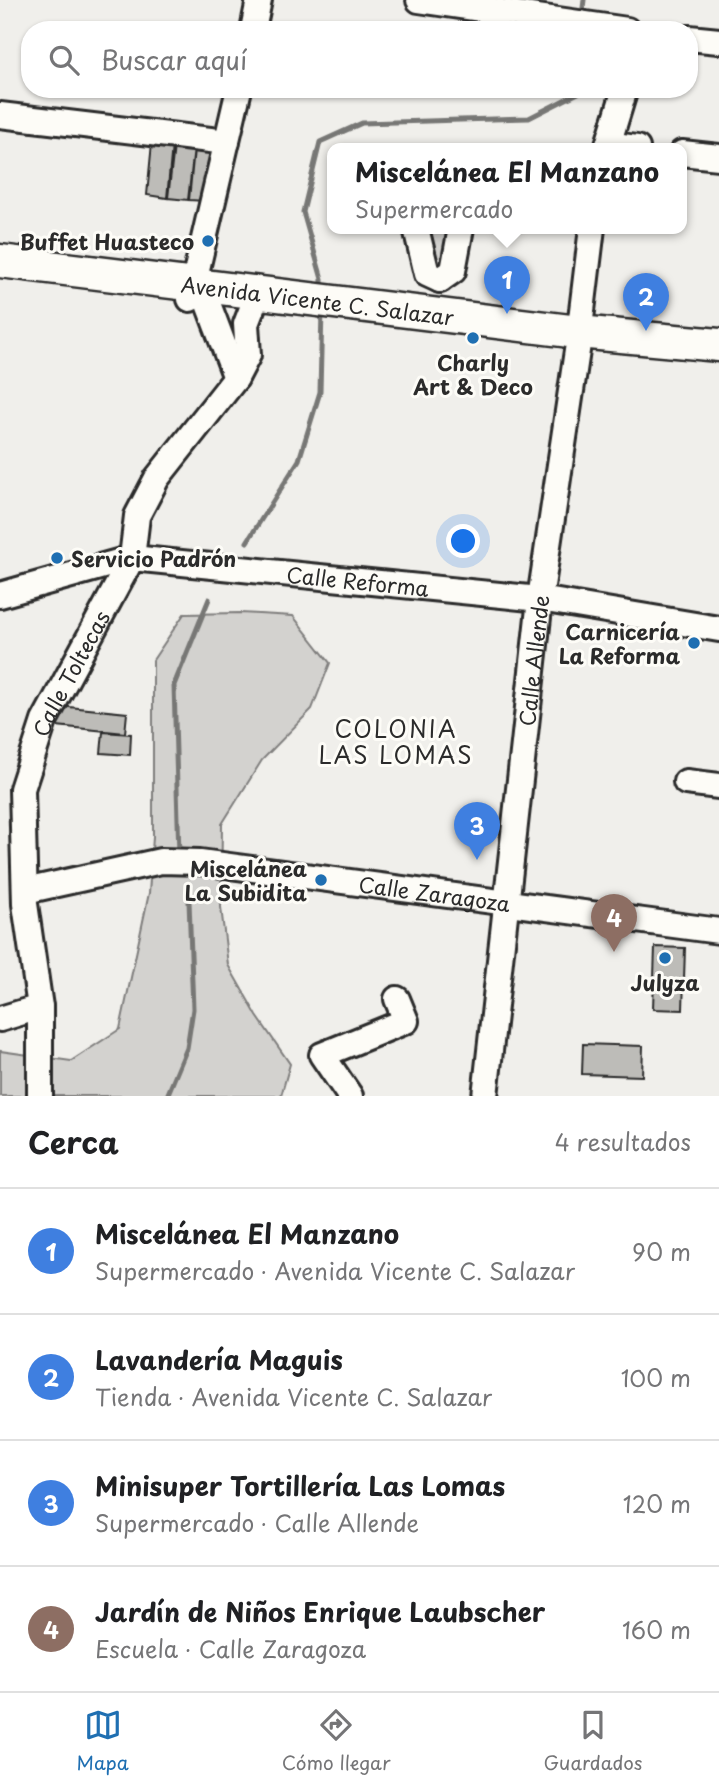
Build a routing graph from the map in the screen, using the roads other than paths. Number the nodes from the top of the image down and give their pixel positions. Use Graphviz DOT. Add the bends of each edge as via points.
graph roads {
  1 [pos="260,0"];
  2 [pos="419,0"];
  3 [pos="560,10"];
  4 [pos="255,21"];
  5 [pos="597,21"];
  6 [pos="698,38"];
  7 [pos="719,41"];
  8 [pos="237,98"];
  9 [pos="622,98"];
  10 [pos="0,115"];
  11 [pos="226,142"];
  12 [pos="609,143"];
  13 [pos="687,154"];
  14 [pos="719,157"];
  15 [pos="417,234"];
  16 [pos="460,234"];
  17 [pos="591,234"];
  18 [pos="0,261"];
  19 [pos="0,277"];
  20 [pos="440,280"];
  21 [pos="197,295"];
  22 [pos="255,300"];
  23 [pos="438,320"];
  24 [pos="578,338"];
  25 [pos="719,345"];
  26 [pos="719,360"];
  27 [pos="236,378"];
  28 [pos="132,558"];
  29 [pos="0,595"];
  30 [pos="540,599"];
  31 [pos="719,629"];
  32 [pos="686,782"];
  33 [pos="719,786"];
  34 [pos="25,891"];
  35 [pos="507,903"];
  36 [pos="719,931"];
  37 [pos="397,999"];
  38 [pos="40,1007"];
  39 [pos="0,1019"];
  40 [pos="40,1096"];
  41 [pos="351,1096"];
  42 [pos="485,1096"];
  1 -- 4 [label="street"];
  2 -- 3 [label="street"];
  3 -- 5 [label="street"];
  6 -- 7 [label="street"];
  8 -- 11 [label="street"];
  9 -- 12 [label="street"];
  10 -- 11 [label="street"];
  11 -- 21 [label="street"];
  13 -- 14 [label="street"];
  15 -- 20 [label="street" via="427,274"];
  16 -- 20 [label="street" via="453,271"];
  17 -- 24 [label="street, Calle Allende"];
  18 -- 21 [label="main road, Avenida Vicente C. Salazar"];
  19 -- 21 [label="main road, Avenida Vicente C. Salazar"];
  20 -- 23 [label="street"];
  21 -- 22 [label="main road, Avenida Vicente C. Salazar"];
  21 -- 27 [label="street"];
  22 -- 23 [label="main road, Avenida Vicente C. Salazar"];
  22 -- 27 [label="street, Calle Toltecas" via="246,324 248,355"];
  23 -- 24 [label="main road, Avenida Vicente C. Salazar"];
  24 -- 25 [label="main road, Avenida Vicente C. Salazar"];
  24 -- 26 [label="main road, Avenida Vicente C. Salazar"];
  24 -- 30 [label="street, Calle Allende"];
  27 -- 28 [label="street, Calle Toltecas" via="158,478 137,516"];
  28 -- 29 [label="street, Calle Reforma"];
  28 -- 30 [label="street, Calle Reforma"];
  28 -- 34 [label="street, Calle Toltecas" via="44,721 22,789"];
  30 -- 31 [label="street, Calle Reforma"];
  30 -- 35 [label="street, Calle Allende"];
  32 -- 33 [label="street"];
  34 -- 35 [label="street, Calle Zaragoza" via="161,861 200,862"];
  34 -- 38 [label="street, Calle Toltecas"];
  35 -- 36 [label="street, Calle Zaragoza"];
  35 -- 42 [label="street, Calle Allende"];
  37 -- 41 [label="street" via="406,1021 321,1055"];
  38 -- 39 [label="street"];
  38 -- 40 [label="street, Calle Toltecas"];
}
